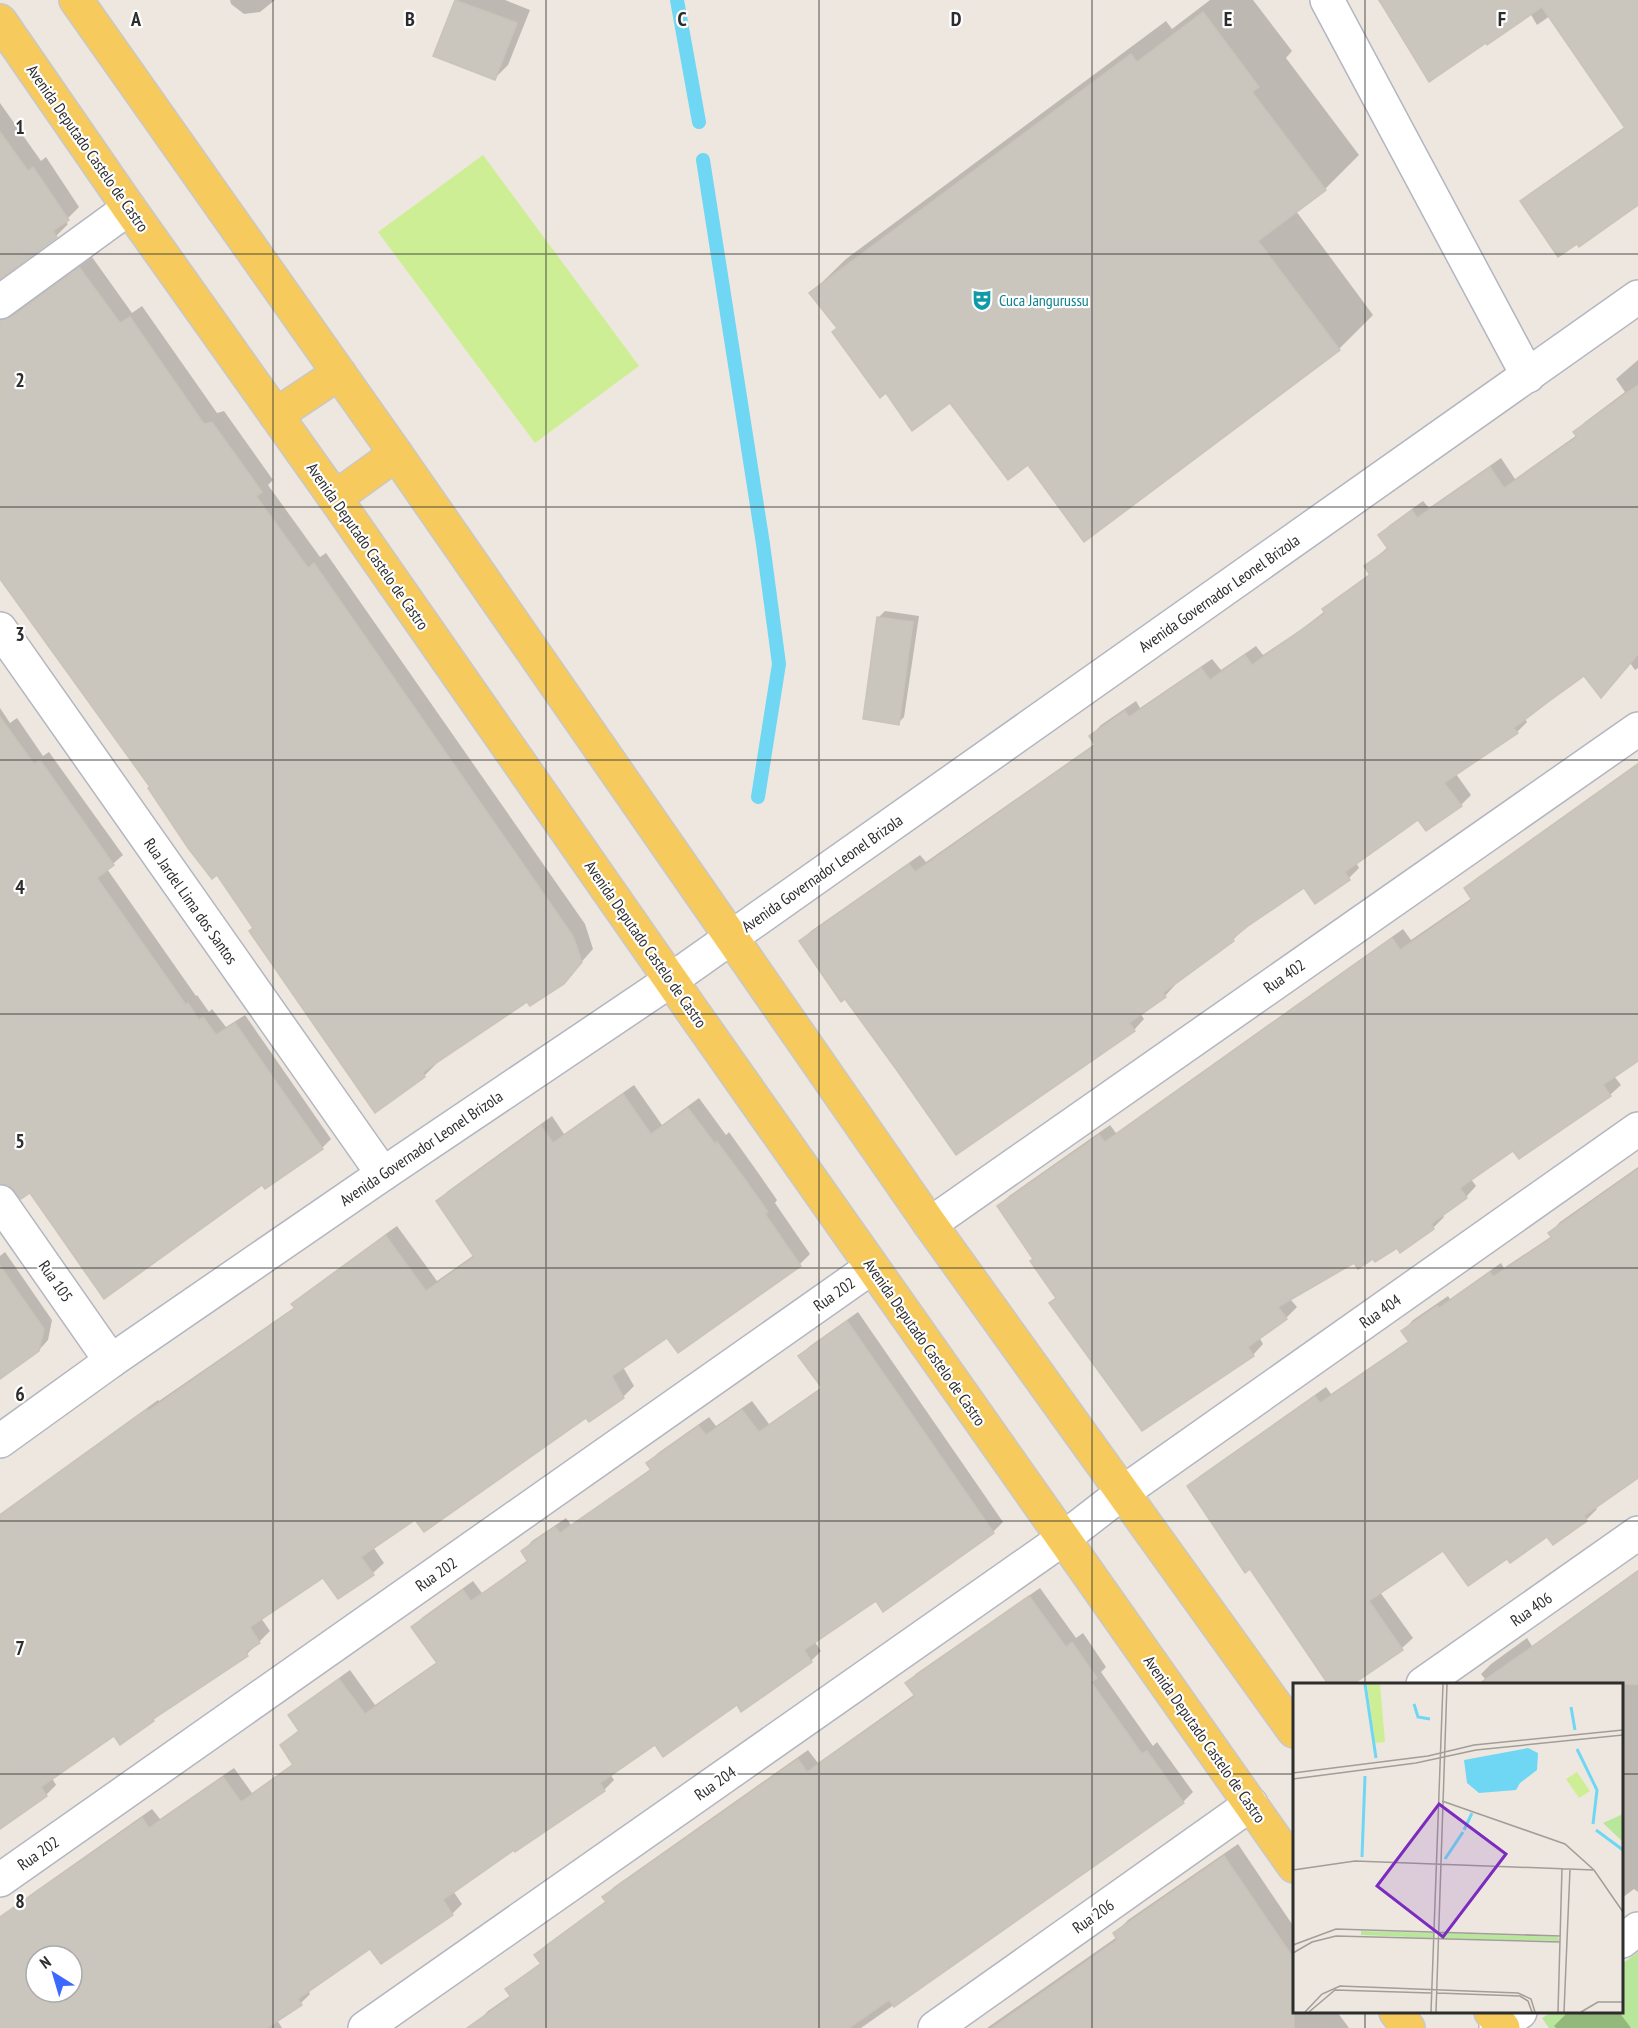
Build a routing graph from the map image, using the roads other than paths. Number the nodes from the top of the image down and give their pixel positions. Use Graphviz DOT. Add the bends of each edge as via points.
graph roads {
  1 [pos="76,0"];
  2 [pos="1327,0"];
  3 [pos="0,21"];
  4 [pos="129,208"];
  5 [pos="1638,297"];
  6 [pos="0,302"];
  7 [pos="339,373"];
  8 [pos="1528,376"];
  9 [pos="276,415"];
  10 [pos="396,454"];
  11 [pos="335,498"];
  12 [pos="0,628"];
  13 [pos="1638,729"];
  14 [pos="730,937"];
  15 [pos="671,980"];
  16 [pos="1638,1129"];
  17 [pos="383,1174"];
  18 [pos="0,1202"];
  19 [pos="930,1224"];
  20 [pos="872,1267"];
  21 [pos="111,1361"];
  22 [pos="0,1441"];
  23 [pos="1122,1493"];
  24 [pos="1638,1533"];
  25 [pos="1064,1538"];
  26 [pos="1424,1683"];
  27 [pos="1293,1730"];
  28 [pos="1251,1804"];
  29 [pos="1293,1865"];
  30 [pos="0,1880"];
  31 [pos="1638,1929"];
  32 [pos="1623,1940"];
  33 [pos="1397,2013"];
  34 [pos="365,2028"];
  35 [pos="935,2028"];
  36 [pos="1408,2028"];
  1 -- 7 [label="main road"];
  2 -- 8 [label="street"];
  3 -- 4 [label="main road, Avenida Deputado Castelo de Castro"];
  4 -- 6 [label="street"];
  4 -- 9 [label="main road, Avenida Deputado Castelo de Castro"];
  5 -- 8 [label="street, Avenida Governador Leonel Brizola"];
  7 -- 9 [label="main road"];
  7 -- 10 [label="main road"];
  8 -- 14 [label="street, Avenida Governador Leonel Brizola"];
  9 -- 11 [label="main road, Avenida Deputado Castelo de Castro"];
  10 -- 11 [label="main road"];
  10 -- 14 [label="main road"];
  11 -- 15 [label="main road, Avenida Deputado Castelo de Castro"];
  12 -- 17 [label="street, Rua Jardel Lima dos Santos"];
  13 -- 19 [label="street, Rua 402"];
  14 -- 15 [label="street, Avenida Governador Leonel Brizola"];
  14 -- 19 [label="main road"];
  15 -- 17 [label="street, Avenida Governador Leonel Brizola"];
  15 -- 20 [label="main road, Avenida Deputado Castelo de Castro"];
  16 -- 23 [label="street, Rua 404"];
  17 -- 21 [label="street, Avenida Governador Leonel Brizola"];
  18 -- 21 [label="street, Rua 105"];
  19 -- 23 [label="main road"];
  20 -- 25 [label="main road, Avenida Deputado Castelo de Castro"];
  20 -- 30 [label="street, Rua 202"];
  21 -- 22 [label="street, Avenida Governador Leonel Brizola"];
  23 -- 25 [label="street, Rua 404"];
  23 -- 27 [label="main road"];
  24 -- 26 [label="street, Rua 406"];
  25 -- 28 [label="main road, Avenida Deputado Castelo de Castro"];
  25 -- 34 [label="street, Rua 204"];
  28 -- 29 [label="main road, Avenida Deputado Castelo de Castro"];
  28 -- 35 [label="street, Rua 206"];
  31 -- 32 [label="street"];
  33 -- 36 [label="main road"];
}
